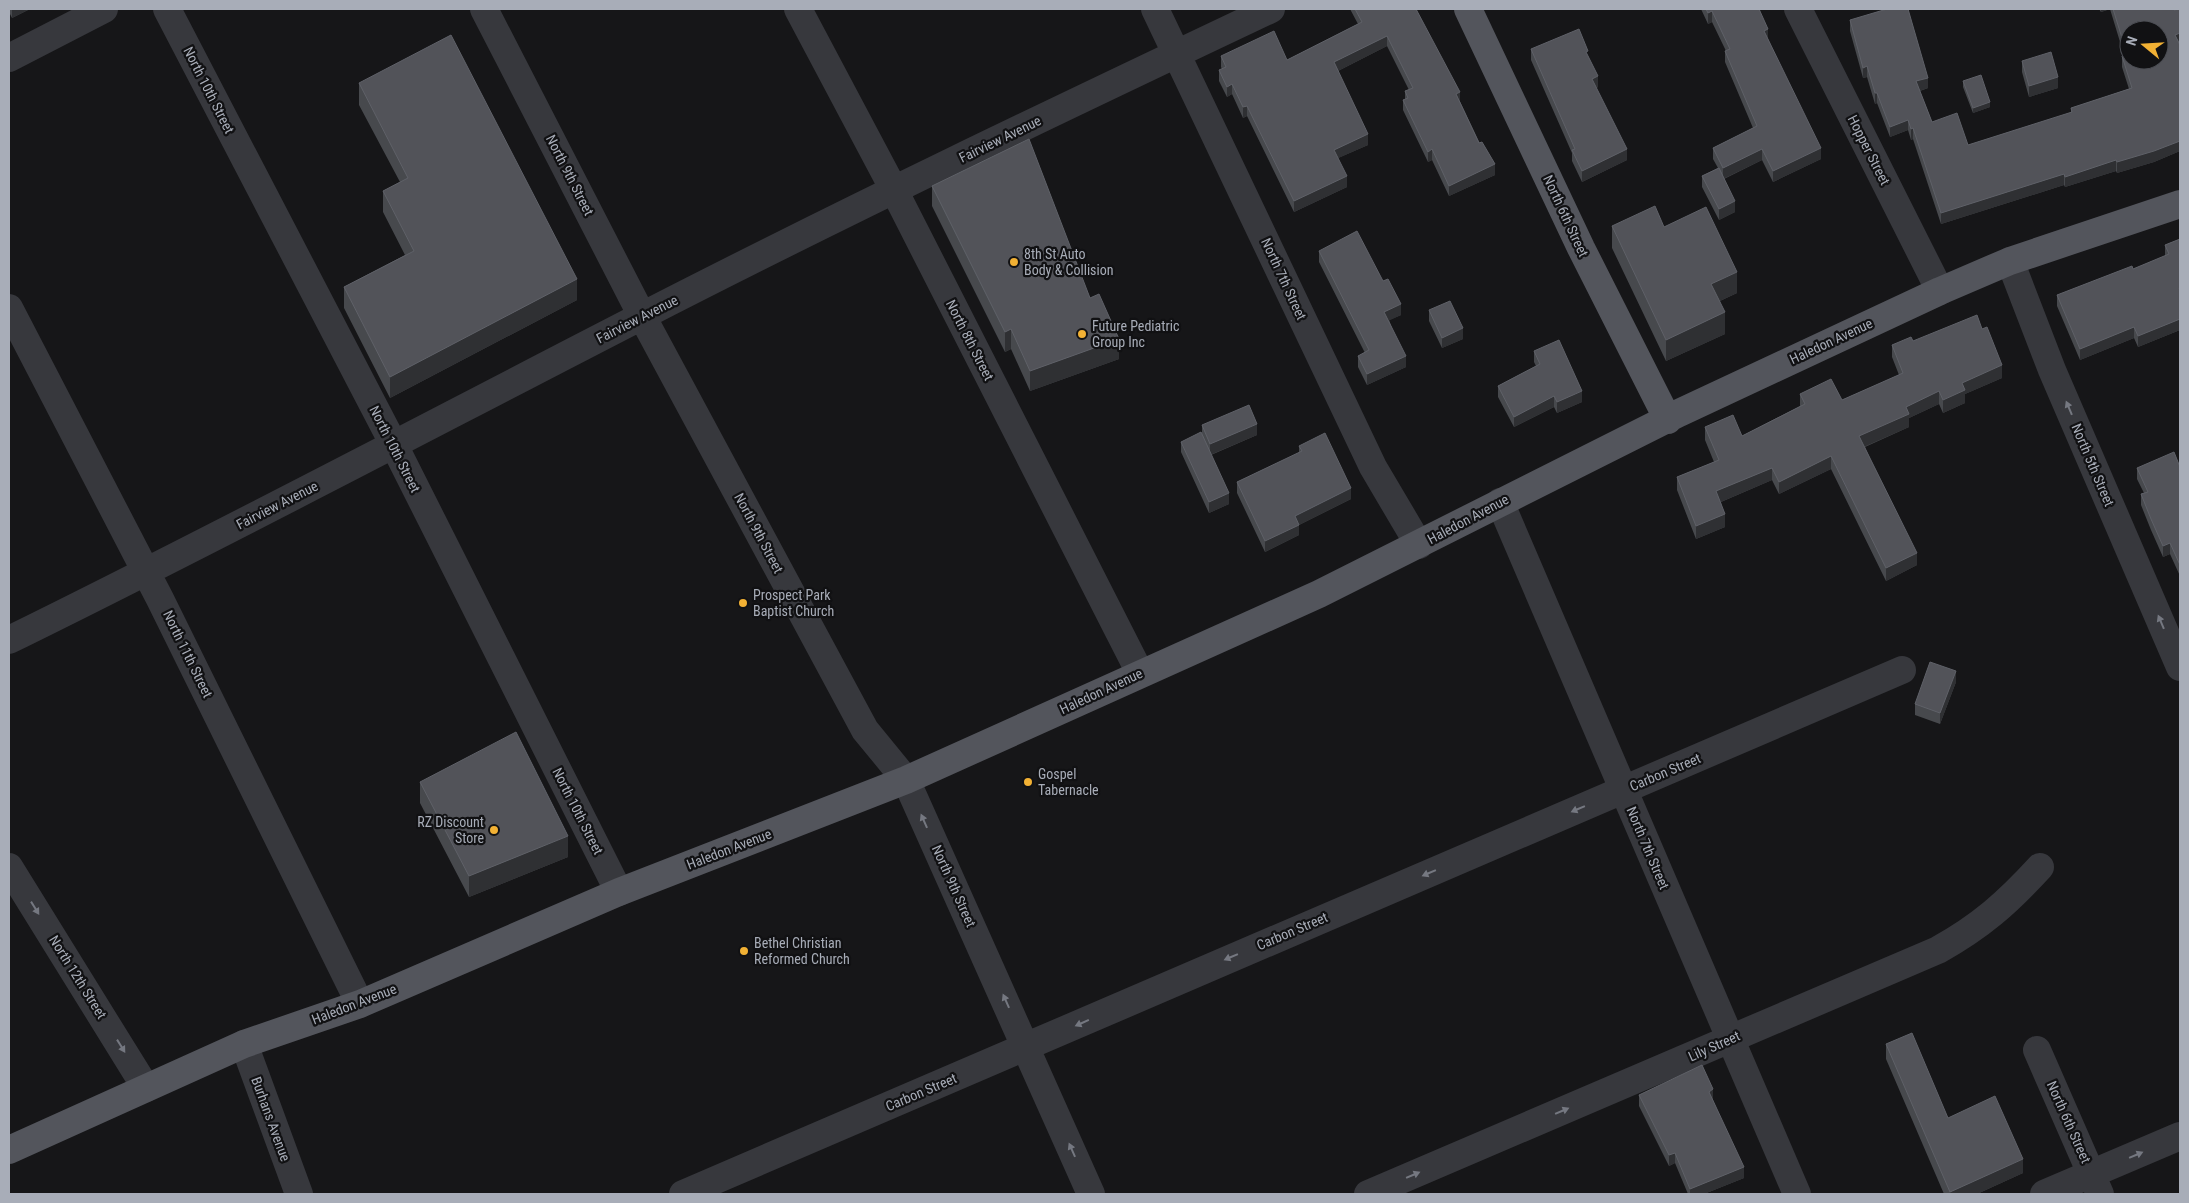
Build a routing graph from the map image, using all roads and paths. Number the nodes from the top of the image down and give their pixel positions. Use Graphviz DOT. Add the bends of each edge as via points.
graph roads {
  1 [pos="104,9"];
  2 [pos="167,9"];
  3 [pos="484,9"];
  4 [pos="798,9"];
  5 [pos="1155,9"];
  6 [pos="1271,9"];
  7 [pos="1468,9"];
  8 [pos="1798,9"];
  9 [pos="1177,54"];
  10 [pos="9,58"];
  11 [pos="894,190"];
  12 [pos="2180,204"];
  13 [pos="2010,261"];
  14 [pos="1940,290"];
  15 [pos="9,308"];
  16 [pos="642,316"];
  17 [pos="1668,420"];
  18 [pos="394,445"];
  19 [pos="1500,502"];
  20 [pos="1419,545"];
  21 [pos="147,573"];
  22 [pos="9,640"];
  23 [pos="2180,667"];
  24 [pos="1902,670"];
  25 [pos="1140,673"];
  26 [pos="906,780"];
  27 [pos="1623,790"];
  28 [pos="9,867"];
  29 [pos="2040,867"];
  30 [pos="619,892"];
  31 [pos="360,1004"];
  32 [pos="1730,1038"];
  33 [pos="244,1044"];
  34 [pos="1027,1047"];
  35 [pos="2037,1050"];
  36 [pos="146,1088"];
  37 [pos="2180,1136"];
  38 [pos="9,1150"];
  39 [pos="2096,1184"];
  40 [pos="299,1194"];
  41 [pos="683,1194"];
  42 [pos="1091,1194"];
  43 [pos="1368,1194"];
  44 [pos="1797,1194"];
  45 [pos="2044,1194"];
  1 -- 10 [label="street"];
  2 -- 18 [label="street, North 10th Street"];
  3 -- 16 [label="street, North 9th Street"];
  4 -- 11 [label="street, North 8th Street"];
  5 -- 9 [label="street, North 7th Street"];
  6 -- 9 [label="street, Fairview Avenue"];
  7 -- 17 [label="main road, North 6th Street" via="1580,248"];
  8 -- 14 [label="street, Hopper Street"];
  9 -- 11 [label="street, Fairview Avenue"];
  9 -- 20 [label="street, North 7th Street" via="1373,466"];
  11 -- 16 [label="street, Fairview Avenue"];
  11 -- 25 [label="street, North 8th Street"];
  12 -- 13 [label="main road, Haledon Avenue"];
  13 -- 14 [label="main road, Haledon Avenue"];
  23 -- 13 [label="street, North 5th Street, one-way" via="2052,370"];
  14 -- 17 [label="main road, Haledon Avenue"];
  15 -- 21 [label="street, North 11th Street"];
  16 -- 18 [label="street, Fairview Avenue"];
  16 -- 26 [label="street, North 9th Street" via="865,730"];
  17 -- 19 [label="main road, Haledon Avenue"];
  18 -- 21 [label="street, Fairview Avenue"];
  18 -- 30 [label="street, North 10th Street"];
  19 -- 20 [label="main road, Haledon Avenue"];
  19 -- 27 [label="street, North 7th Street"];
  20 -- 25 [label="main road, Haledon Avenue"];
  21 -- 22 [label="street, Fairview Avenue"];
  21 -- 31 [label="street, North 11th Street"];
  24 -- 27 [label="street, Carbon Street"];
  25 -- 26 [label="main road, Haledon Avenue"];
  26 -- 30 [label="main road, Haledon Avenue"];
  34 -- 26 [label="street, North 9th Street, one-way"];
  27 -- 32 [label="street, North 7th Street"];
  27 -- 34 [label="street, Carbon Street, one-way"];
  28 -- 36 [label="street, North 12th Street, one-way"];
  29 -- 32 [label="street, Lily Street" via="1990,917 1938,950"];
  30 -- 31 [label="main road, Haledon Avenue"];
  31 -- 33 [label="main road, Haledon Avenue"];
  43 -- 32 [label="street, Lily Street, one-way"];
  32 -- 44 [label="street, North 7th Street"];
  33 -- 36 [label="main road, Haledon Avenue"];
  33 -- 40 [label="street, Burhans Avenue"];
  34 -- 41 [label="street, Carbon Street"];
  42 -- 34 [label="street, North 9th Street, one-way"];
  35 -- 39 [label="street, North 6th Street"];
  36 -- 38 [label="main road, Haledon Avenue"];
  39 -- 37 [label="street, one-way"];
  39 -- 45 [label="street"];
}
